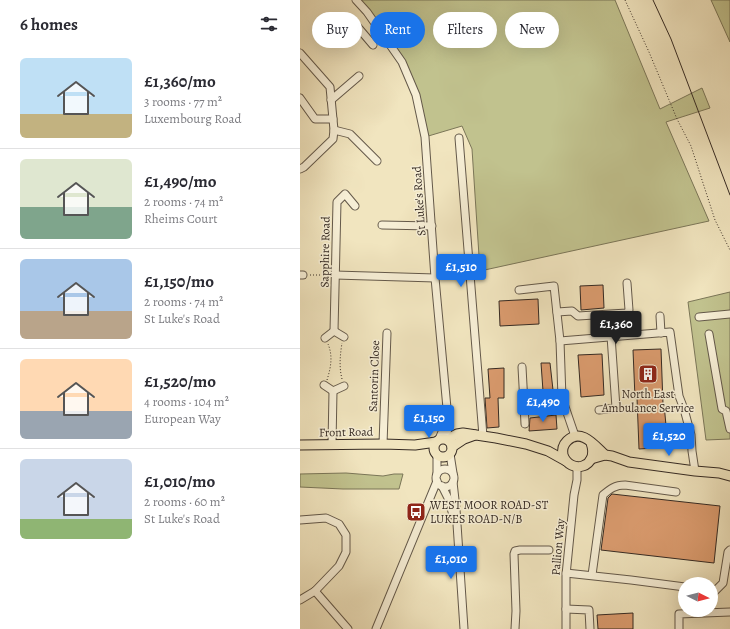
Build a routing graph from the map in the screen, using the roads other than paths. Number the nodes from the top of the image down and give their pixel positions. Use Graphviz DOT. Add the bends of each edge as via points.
graph roads {
  1 [pos="356,0"];
  2 [pos="370,17"];
  3 [pos="370,31"];
  4 [pos="362,32"];
  5 [pos="365,35"];
  6 [pos="370,41"];
  7 [pos="392,48"];
  8 [pos="300,53"];
  9 [pos="359,76"];
  10 [pos="300,98"];
  11 [pos="331,100"];
  12 [pos="333,119"];
  13 [pos="334,130"];
  14 [pos="459,138"];
  15 [pos="377,161"];
  16 [pos="300,169"];
  17 [pos="355,206"];
  18 [pos="382,225"];
  19 [pos="432,226"];
  20 [pos="335,275"];
  21 [pos="435,278"];
  22 [pos="627,283"];
  23 [pos="519,290"];
  24 [pos="730,314"];
  25 [pos="557,316"];
  26 [pos="660,316"];
  27 [pos="699,317"];
  28 [pos="334,331"];
  29 [pos="386,333"];
  30 [pos="661,333"];
  31 [pos="709,334"];
  32 [pos="611,336"];
  33 [pos="344,337"];
  34 [pos="325,338"];
  35 [pos="560,340"];
  36 [pos="522,367"];
  37 [pos="324,385"];
  38 [pos="344,386"];
  39 [pos="333,391"];
  40 [pos="562,398"];
  41 [pos="524,404"];
  42 [pos="599,410"];
  43 [pos="525,424"];
  44 [pos="730,429"];
  45 [pos="479,435"];
  46 [pos="575,436"];
  47 [pos="591,443"];
  48 [pos="300,444"];
  49 [pos="332,444"];
  50 [pos="383,444"];
  51 [pos="446,444"];
  52 [pos="565,444"];
  53 [pos="415,445"];
  54 [pos="548,450"];
  55 [pos="436,454"];
  56 [pos="605,455"];
  57 [pos="591,459"];
  58 [pos="566,461"];
  59 [pos="577,467"];
  60 [pos="695,471"];
  61 [pos="453,473"];
  62 [pos="730,476"];
  63 [pos="439,480"];
  64 [pos="453,482"];
  65 [pos="676,492"];
  66 [pos="300,520"];
  67 [pos="457,529"];
  68 [pos="549,550"];
  69 [pos="730,550"];
  70 [pos="566,573"];
  71 [pos="592,575"];
  72 [pos="678,587"];
  73 [pos="718,588"];
  74 [pos="315,591"];
  75 [pos="300,600"];
  76 [pos="566,609"];
  77 [pos="730,612"];
  78 [pos="348,629"];
  79 [pos="376,629"];
  80 [pos="464,629"];
  81 [pos="515,629"];
  82 [pos="566,629"];
  83 [pos="590,629"];
  84 [pos="679,629"];
  1 -- 2 [label="street, St Luke's Road"];
  3 -- 5 [label="street"];
  4 -- 5 [label="street"];
  5 -- 6 [label="street"];
  7 -- 19 [label="street, St Luke's Road" via="402,62 416,95 425,137"];
  8 -- 11 [label="street" via="330,87"];
  9 -- 11 [label="street"];
  10 -- 12 [label="street" via="315,119"];
  11 -- 12 [label="street"];
  12 -- 13 [label="street"];
  13 -- 15 [label="street" via="350,134"];
  13 -- 16 [label="street" via="333,140"];
  14 -- 45 [label="street"];
  17 -- 20 [label="street, Sapphire Road" via="345,194 336,202"];
  18 -- 19 [label="street"];
  19 -- 21 [label="street, St Luke's Road"];
  20 -- 21 [label="street"];
  20 -- 28 [label="street, Sapphire Road"];
  21 -- 51 [label="street, St Luke's Road" via="448,419"];
  22 -- 25 [label="street" via="627,312 578,316 572,311"];
  23 -- 25 [label="street" via="554,286"];
  24 -- 27 [label="street"];
  25 -- 35 [label="street"];
  26 -- 30 [label="street"];
  28 -- 33 [label="street"];
  28 -- 34 [label="street"];
  29 -- 50 [label="street, Santorin Close"];
  30 -- 32 [label="street"];
  30 -- 60 [label="street" via="670,332 679,396 691,435"];
  31 -- 44 [label="street" via="722,409 726,411"];
  32 -- 35 [label="street"];
  32 -- 42 [label="street" via="616,408"];
  35 -- 40 [label="street"];
  36 -- 41 [label="street"];
  37 -- 39 [label="street"];
  38 -- 39 [label="street"];
  39 -- 49 [label="street"];
  40 -- 41 [label="street"];
  40 -- 46 [label="street"];
  41 -- 43 [label="street"];
  45 -- 51 [label="main road" via="457,434"];
  45 -- 54 [label="main road"];
  46 -- 47 [label="main road" via="582,436"];
  46 -- 52 [label="main road"];
  47 -- 56 [label="main road"];
  47 -- 57 [label="main road"];
  48 -- 49 [label="main road, Front Road"];
  49 -- 50 [label="main road, Front Road"];
  50 -- 53 [label="main road, Front Road"];
  51 -- 53 [label="main road"];
  51 -- 55 [label="main road" via="434,448"];
  51 -- 55 [label="main road" via="444,457"];
  51 -- 61 [label="street"];
  52 -- 54 [label="main road"];
  52 -- 58 [label="main road" via="563,456"];
  53 -- 55 [label="main road"];
  54 -- 58 [label="main road"];
  55 -- 63 [label="street"];
  56 -- 57 [label="main road"];
  56 -- 60 [label="main road" via="629,462"];
  57 -- 59 [label="main road"];
  58 -- 59 [label="main road"];
  59 -- 70 [label="street, Pallion Way"];
  60 -- 62 [label="main road"];
  61 -- 63 [label="street" via="450,470 441,470"];
  61 -- 64 [label="street"];
  63 -- 64 [label="street" via="448,486"];
  63 -- 67 [label="street" via="448,498"];
  63 -- 79 [label="street"];
  64 -- 67 [label="street"];
  65 -- 71 [label="street" via="619,485 610,489 603,496"];
  66 -- 74 [label="street" via="326,518 339,524 346,535 346,552 339,566"];
  67 -- 80 [label="street"];
  68 -- 81 [label="street" via="515,551"];
  69 -- 73 [label="street" via="723,583"];
  70 -- 71 [label="street"];
  70 -- 76 [label="street, Pallion Way"];
  71 -- 72 [label="street"];
  74 -- 75 [label="street"];
  74 -- 78 [label="street"];
  76 -- 82 [label="street, Pallion Way"];
  76 -- 83 [label="street" via="589,610"];
  77 -- 84 [label="street" via="679,614"];
}
